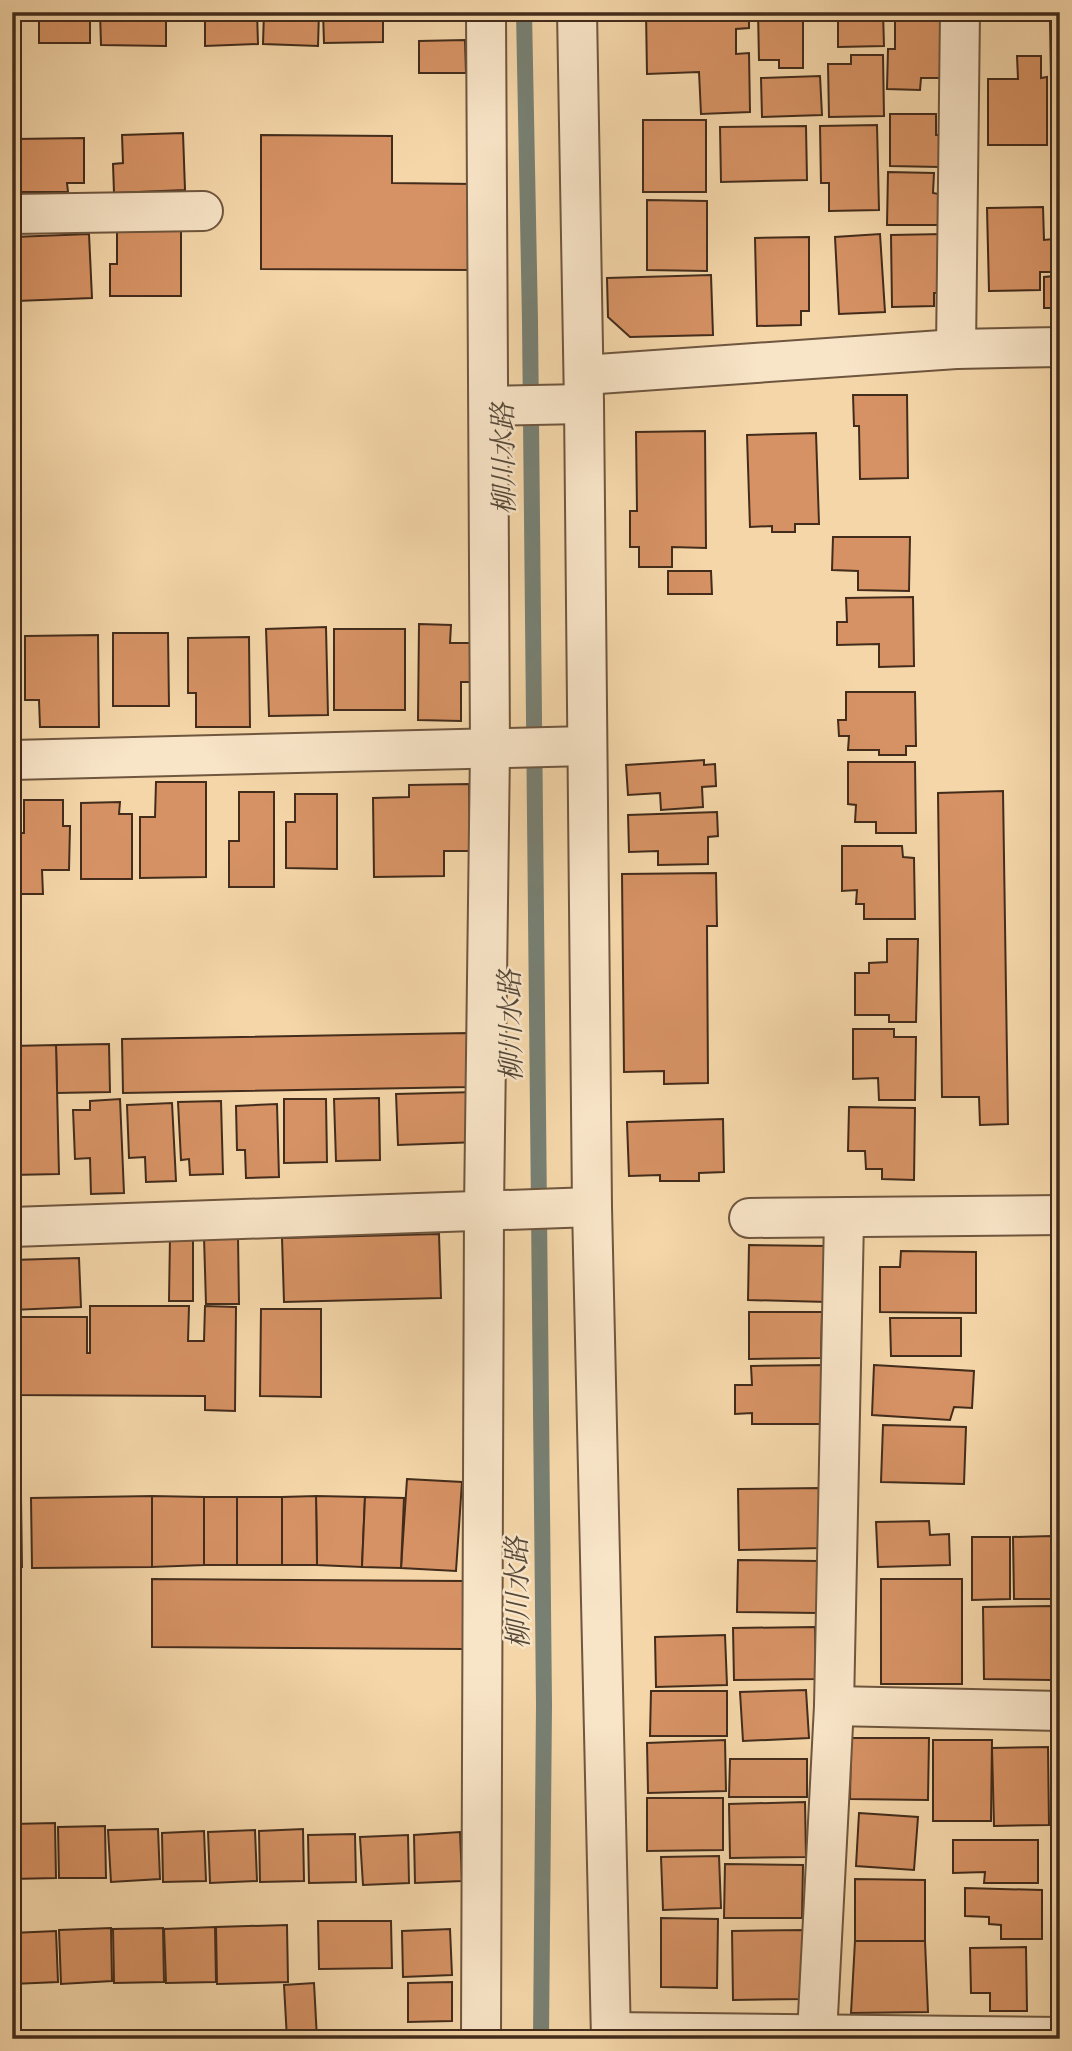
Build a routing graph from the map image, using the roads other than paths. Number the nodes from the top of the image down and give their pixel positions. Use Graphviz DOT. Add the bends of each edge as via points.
graph roads {
  1 [pos="486,12"];
  2 [pos="577,12"];
  3 [pos="960,12"];
  4 [pos="203,211"];
  5 [pos="12,214"];
  6 [pos="1060,347"];
  7 [pos="956,349"];
  8 [pos="584,390"];
  9 [pos="489,406"];
  10 [pos="587,746"];
  11 [pos="490,749"];
  12 [pos="12,760"];
  13 [pos="592,1207"];
  14 [pos="484,1209"];
  15 [pos="1060,1215"];
  16 [pos="749,1218"];
  17 [pos="844,1219"];
  18 [pos="12,1227"];
  19 [pos="834,1706"];
  20 [pos="1060,1711"];
  21 [pos="611,2035"];
  22 [pos="817,2035"];
  23 [pos="1060,2037"];
  24 [pos="481,2039"];
  1 -- 9 [label="street"];
  2 -- 8 [label="street"];
  3 -- 7 [label="street"];
  4 -- 5 [label="street"];
  6 -- 7 [label="street"];
  7 -- 8 [label="street"];
  8 -- 9 [label="street"];
  8 -- 10 [label="street"];
  9 -- 11 [label="street"];
  10 -- 11 [label="street"];
  10 -- 13 [label="street"];
  11 -- 12 [label="street"];
  11 -- 14 [label="street"];
  13 -- 14 [label="street"];
  13 -- 21 [label="street"];
  14 -- 18 [label="street"];
  14 -- 24 [label="street"];
  15 -- 17 [label="street"];
  16 -- 17 [label="street"];
  17 -- 19 [label="street"];
  19 -- 20 [label="street"];
  19 -- 22 [label="street"];
  21 -- 22 [label="street"];
  22 -- 23 [label="street"];
}
